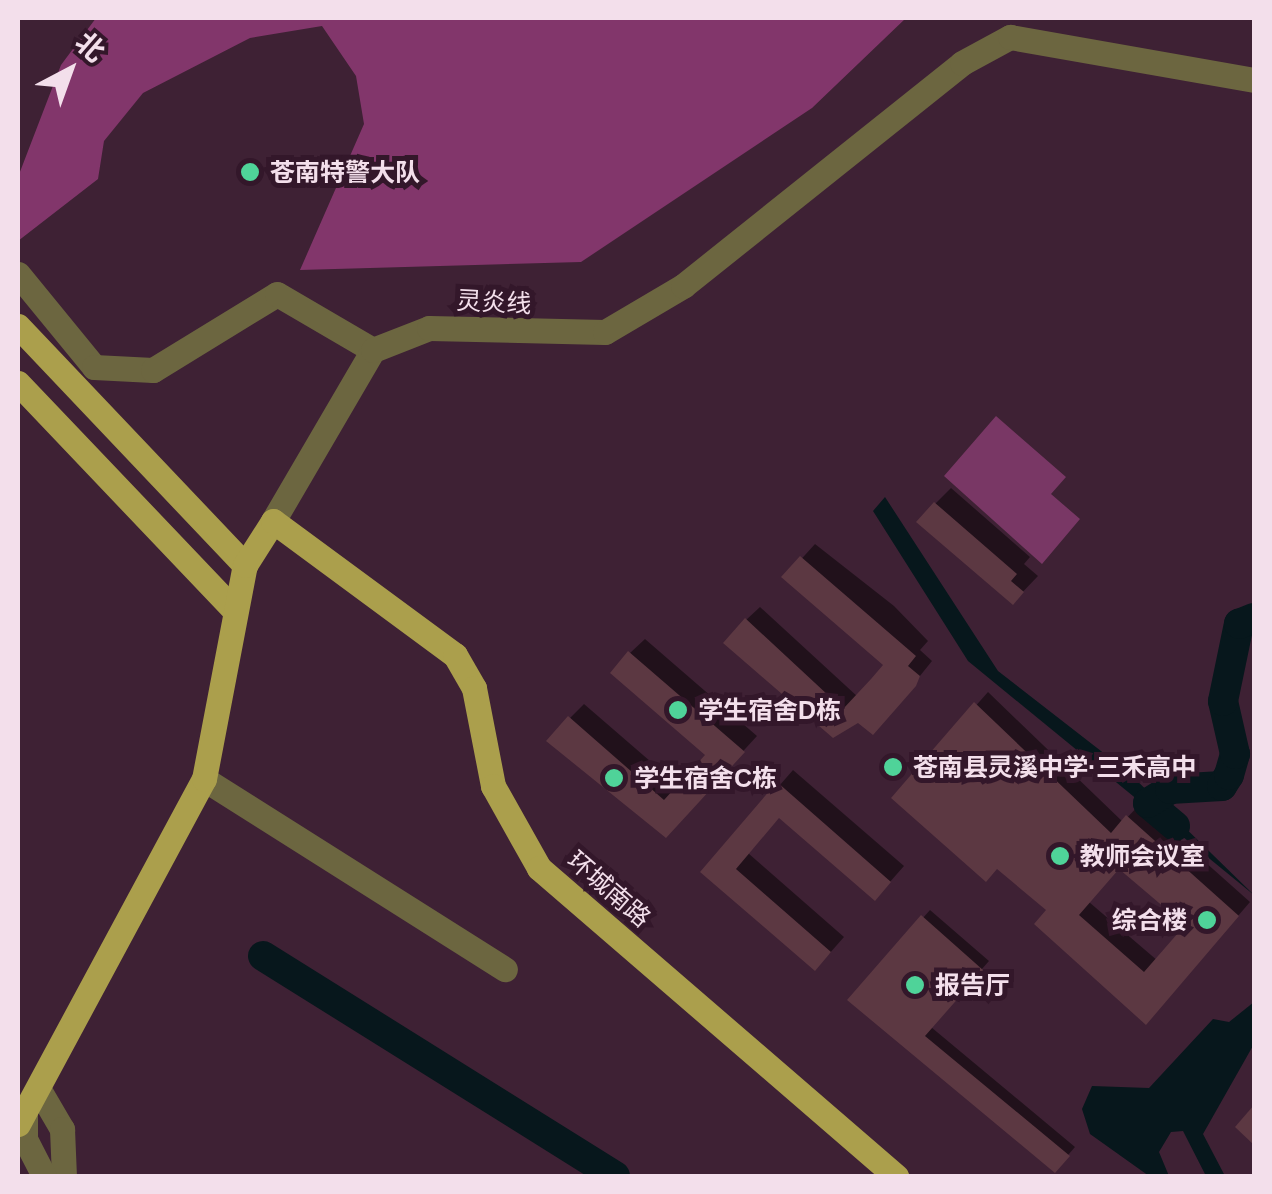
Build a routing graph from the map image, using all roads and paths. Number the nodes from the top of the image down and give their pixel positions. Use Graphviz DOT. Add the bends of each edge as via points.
graph roads {
  1 [pos="1254,80"];
  2 [pos="18,274"];
  3 [pos="18,326"];
  4 [pos="372,350"];
  5 [pos="18,383"];
  6 [pos="273,521"];
  7 [pos="245,564"];
  8 [pos="234,611"];
  9 [pos="204,779"];
  10 [pos="505,969"];
  11 [pos="27,1108"];
  12 [pos="44,1176"];
  13 [pos="64,1176"];
  14 [pos="896,1176"];
  1 -- 4 [label="street, 灵炎线" via="1010,37 962,63 683,286 605,332 429,328"];
  2 -- 4 [label="street" via="94,367 154,370 276,294"];
  3 -- 7 [label="main road"];
  4 -- 6 [label="street"];
  5 -- 8 [label="main road"];
  6 -- 7 [label="main road"];
  6 -- 14 [label="main road, 环城南路" via="455,655 474,688 493,786 539,868"];
  7 -- 8 [label="main road"];
  8 -- 9 [label="main road"];
  9 -- 10 [label="street"];
  9 -- 11 [label="main road"];
  11 -- 12 [label="street" via="25,1139"];
  11 -- 13 [label="street" via="62,1129"];
}
